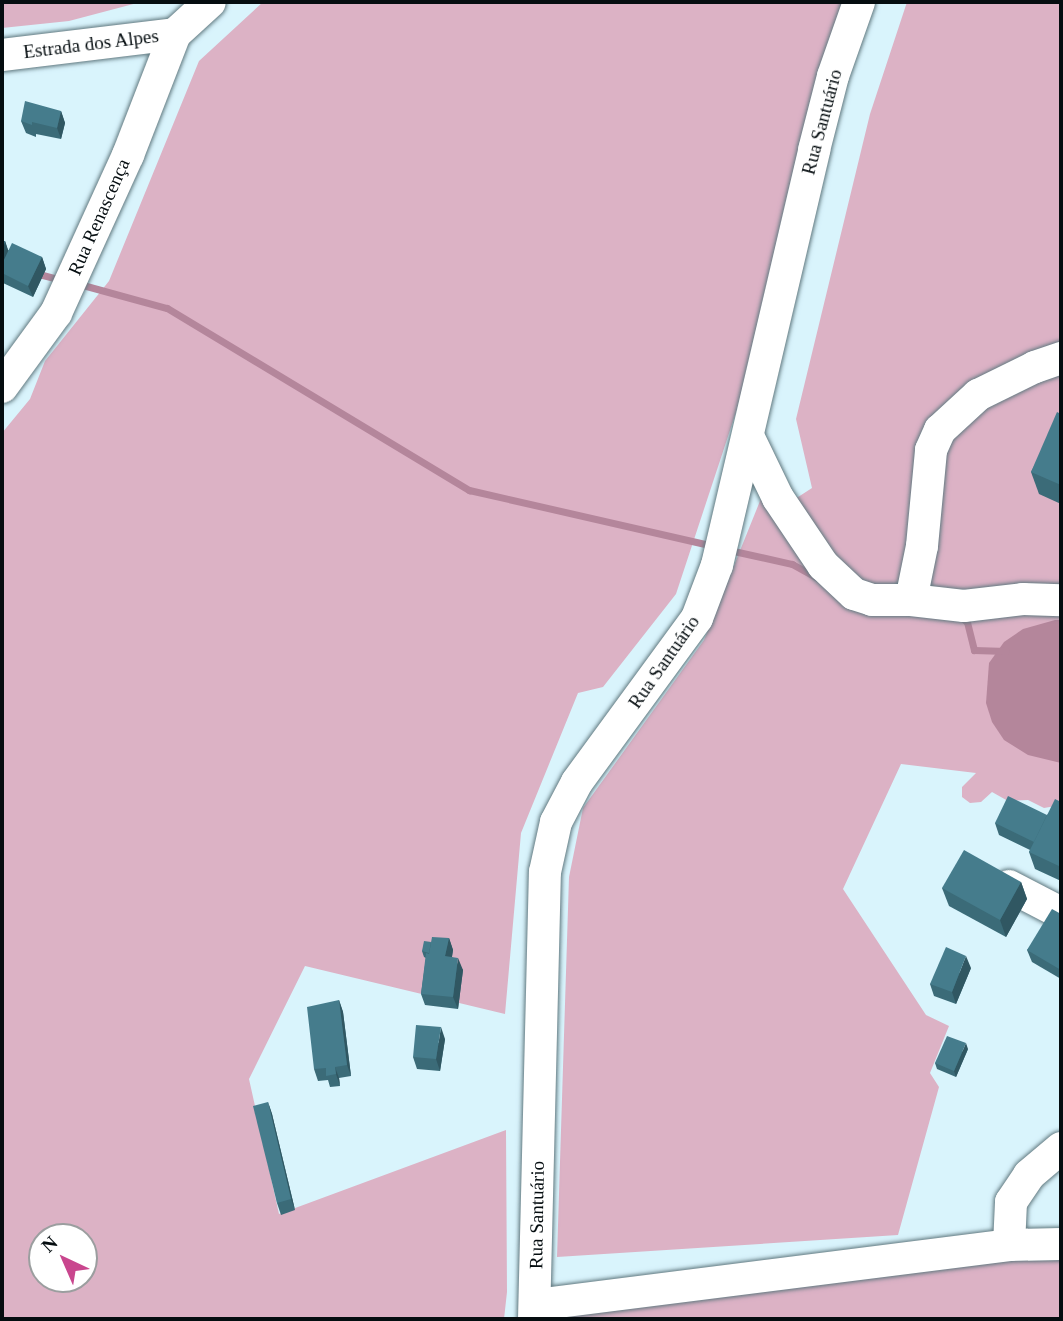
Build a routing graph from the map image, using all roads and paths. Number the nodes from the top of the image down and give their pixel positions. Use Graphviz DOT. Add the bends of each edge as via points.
graph roads {
  1 [pos="210,2"];
  2 [pos="859,2"];
  3 [pos="175,34"];
  4 [pos="2,55"];
  5 [pos="1061,358"];
  6 [pos="2,387"];
  7 [pos="748,436"];
  8 [pos="911,600"];
  9 [pos="1061,600"];
  10 [pos="1009,886"];
  11 [pos="1061,913"];
  12 [pos="1061,1148"];
  13 [pos="1061,1244"];
  14 [pos="1009,1245"];
  15 [pos="535,1312"];
  1 -- 3 [label="street, Estrada dos Alpes"];
  2 -- 7 [label="street, Rua Santuário" via="817,138"];
  3 -- 4 [label="street, Estrada dos Alpes"];
  3 -- 6 [label="street, Rua Renascença" via="128,155 56,313"];
  5 -- 8 [label="street" via="978,395 940,430 931,450 922,546"];
  7 -- 8 [label="street" via="778,498 823,565 854,594 872,600"];
  7 -- 15 [label="street, Rua Santuário" via="717,565 697,618 577,782 556,822 545,872"];
  8 -- 9 [label="street" via="964,606"];
  10 -- 11 [label="street"];
  12 -- 14 [label="street" via="1028,1175 1011,1202"];
  13 -- 14 [label="street"];
  14 -- 15 [label="street"];
}
